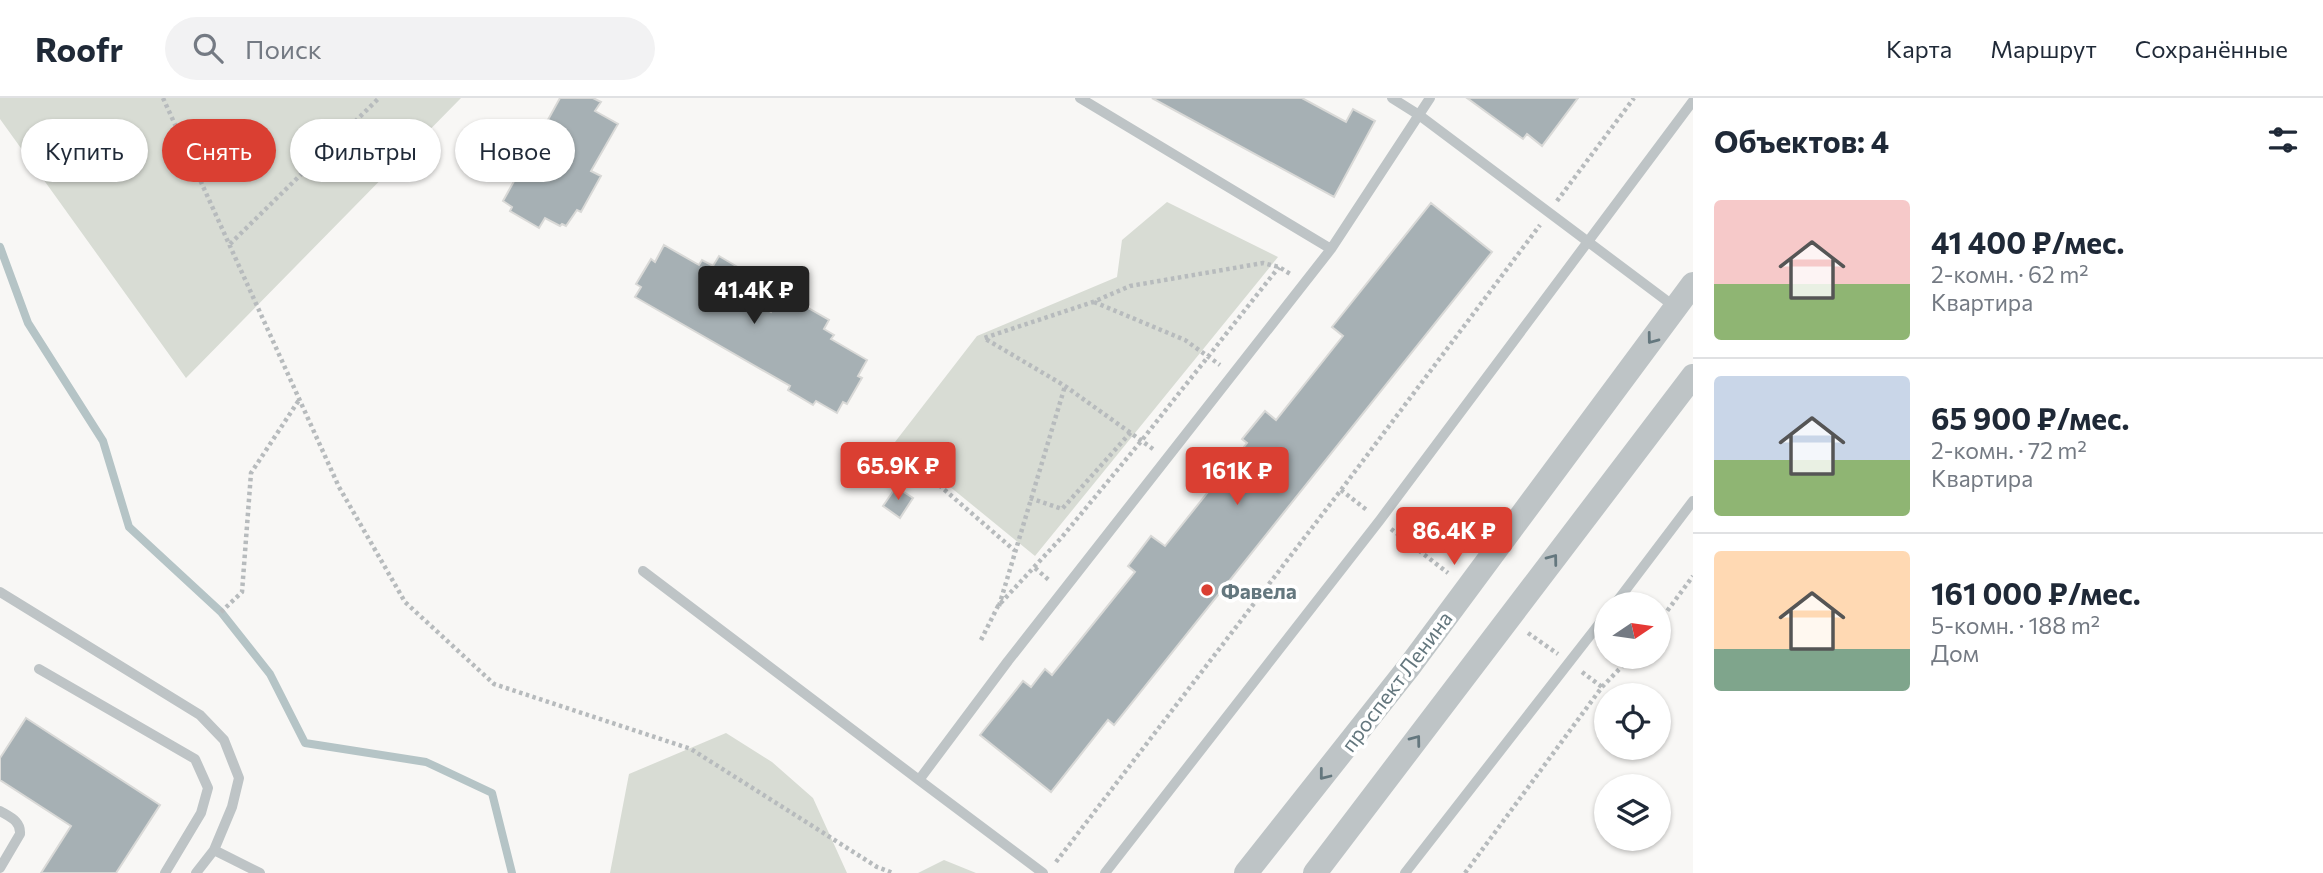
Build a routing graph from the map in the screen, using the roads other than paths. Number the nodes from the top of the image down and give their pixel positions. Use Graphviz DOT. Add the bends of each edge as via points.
graph roads {
  1 [pos="1080,98"];
  2 [pos="1392,98"];
  3 [pos="1430,98"];
  4 [pos="1693,102"];
  5 [pos="1419,115"];
  6 [pos="1589,243"];
  7 [pos="1331,249"];
  8 [pos="1693,284"];
  9 [pos="1675,307"];
  10 [pos="1693,376"];
  11 [pos="1693,501"];
  12 [pos="643,571"];
  13 [pos="0,592"];
  14 [pos="1624,592"];
  15 [pos="1594,630"];
  16 [pos="39,669"];
  17 [pos="919,780"];
  18 [pos="0,811"];
  19 [pos="214,850"];
  20 [pos="0,868"];
  21 [pos="165,873"];
  22 [pos="196,873"];
  23 [pos="260,873"];
  24 [pos="1042,873"];
  25 [pos="1105,873"];
  26 [pos="1246,873"];
  27 [pos="1315,873"];
  28 [pos="1405,873"];
  1 -- 7 [label="lane"];
  2 -- 5 [label="lane"];
  3 -- 5 [label="lane"];
  4 -- 6 [label="lane"];
  5 -- 6 [label="lane"];
  5 -- 7 [label="lane"];
  6 -- 9 [label="lane"];
  6 -- 25 [label="lane"];
  7 -- 17 [label="lane"];
  8 -- 9 [label="street, проспект Ленина"];
  9 -- 26 [label="street, проспект Ленина, one-way" via="1409,667"];
  27 -- 10 [label="street, one-way"];
  11 -- 14 [label="lane"];
  12 -- 17 [label="lane"];
  13 -- 19 [label="lane" via="200,715 224,740 239,778"];
  15 -- 28 [label="lane"];
  16 -- 21 [label="lane" via="195,759 208,788 201,813"];
  17 -- 24 [label="lane"];
  18 -- 20 [label="lane" via="20,828"];
  19 -- 22 [label="lane"];
  19 -- 23 [label="lane"];
}
